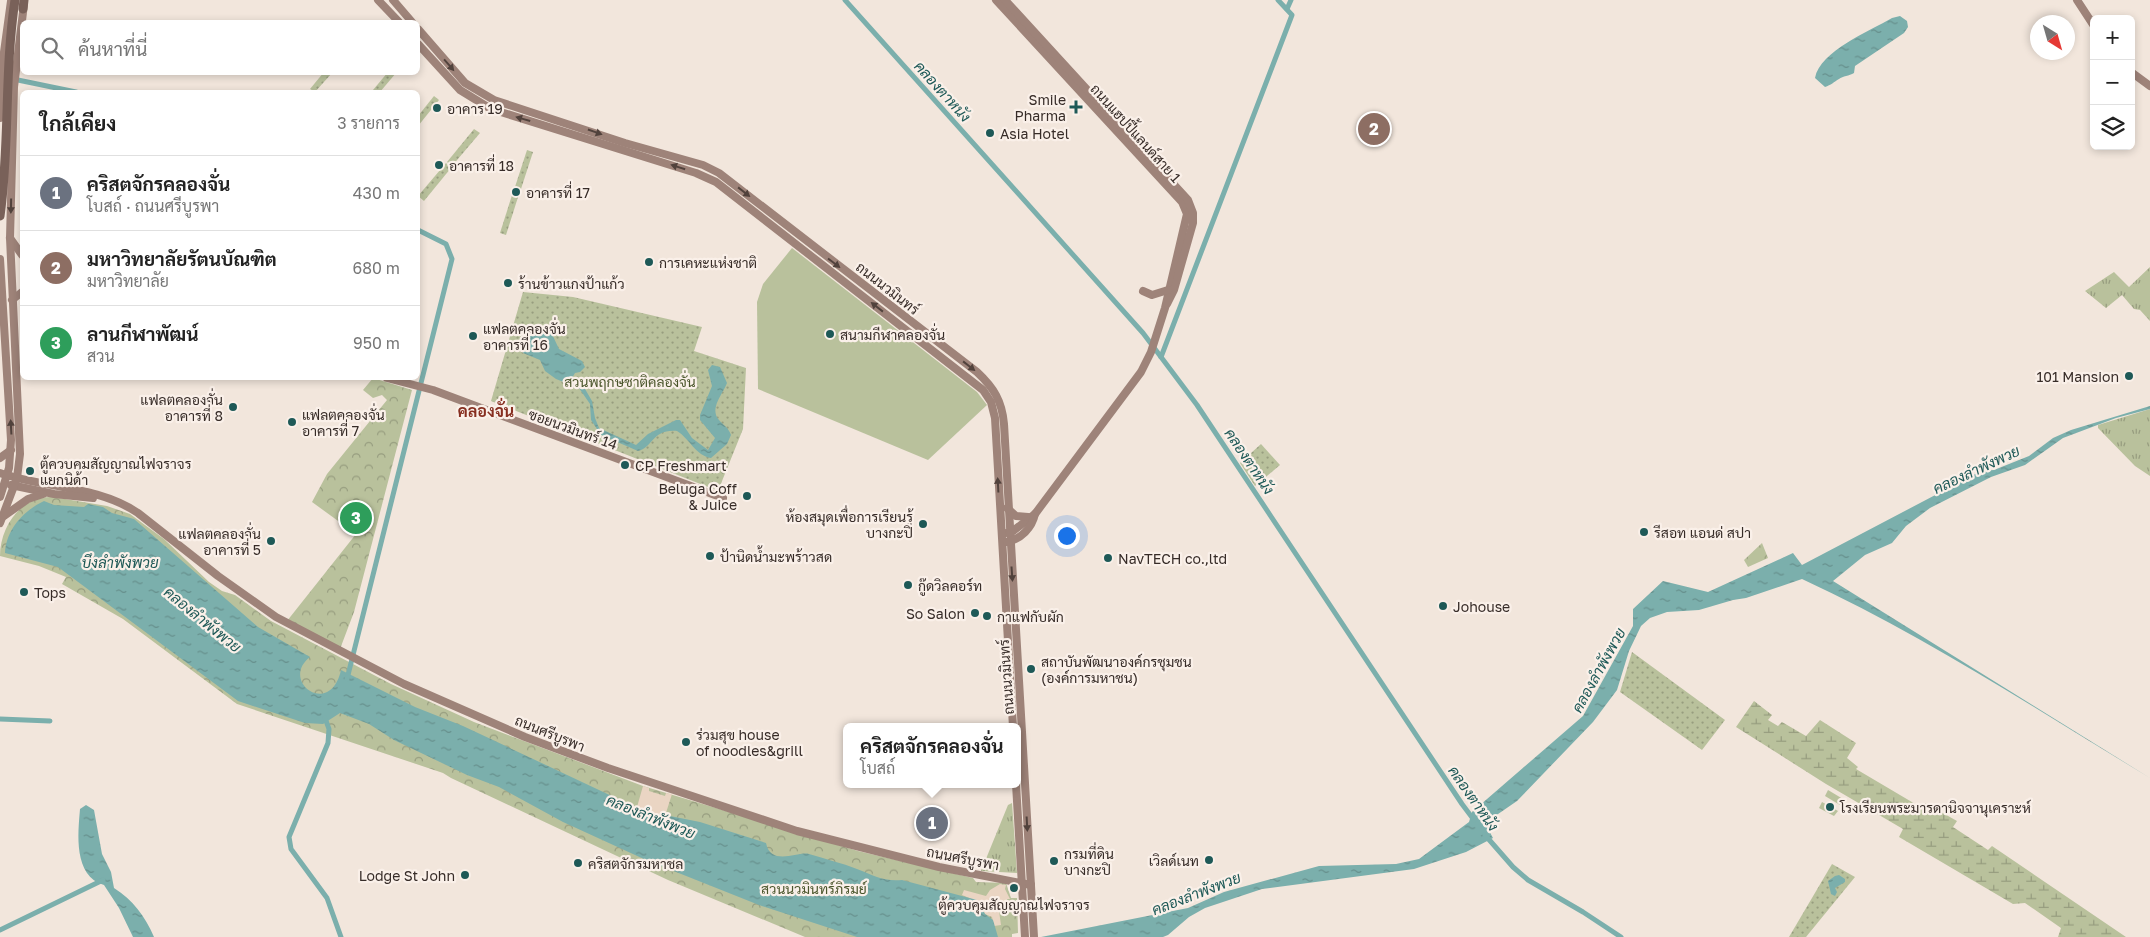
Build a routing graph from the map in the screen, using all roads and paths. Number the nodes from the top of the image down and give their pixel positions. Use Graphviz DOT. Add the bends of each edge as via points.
graph roads {
  1 [pos="11,0"];
  2 [pos="15,0"];
  3 [pos="378,0"];
  4 [pos="393,0"];
  5 [pos="996,0"];
  6 [pos="1005,0"];
  7 [pos="2077,0"];
  8 [pos="24,3"];
  9 [pos="22,20"];
  10 [pos="397,20"];
  11 [pos="410,20"];
  12 [pos="2090,20"];
  13 [pos="420,31"];
  14 [pos="20,35"];
  15 [pos="420,46"];
  16 [pos="2135,75"];
  17 [pos="1078,83"];
  18 [pos="1,86"];
  19 [pos="2150,86"];
  20 [pos="3,121"];
  21 [pos="0,216"];
  22 [pos="10,238"];
  23 [pos="20,252"];
  24 [pos="0,259"];
  25 [pos="1174,279"];
  26 [pos="1168,290"];
  27 [pos="1143,291"];
  28 [pos="20,294"];
  29 [pos="12,300"];
  30 [pos="1165,308"];
  31 [pos="395,380"];
  32 [pos="11,450"];
  33 [pos="0,458"];
  34 [pos="3,479"];
  35 [pos="16,482"];
  36 [pos="54,494"];
  37 [pos="0,497"];
  38 [pos="105,498"];
  39 [pos="723,498"];
  40 [pos="1008,508"];
  41 [pos="1032,515"];
  42 [pos="1,520"];
  43 [pos="1021,537"];
  44 [pos="1005,538"];
  45 [pos="1010,553"];
  46 [pos="1013,723"];
  47 [pos="1016,788"];
  48 [pos="1022,882"];
  49 [pos="1032,885"];
  50 [pos="1025,937"];
  51 [pos="1034,937"];
  1 -- 18 [label="main road"];
  2 -- 20 [label="main road"];
  3 -- 10 [label="main road"];
  4 -- 11 [label="main road"];
  5 -- 17 [label="main road, ถนนแฮปปี้แลนด์สาย 1"];
  6 -- 17 [label="main road, ถนนแฮปปี้แลนด์สาย 1"];
  7 -- 12 [label="main road"];
  8 -- 9 [label="main road, one-way"];
  13 -- 40 [label="main road, ถนนนวมินทร์, one-way" via="465,83 494,100 719,173 977,372 996,392 1002,408"];
  14 -- 22 [label="main road, one-way" via="14,87"];
  44 -- 15 [label="main road, ถนนนวมินทร์, one-way" via="993,410 987,396 970,379 716,182 491,109 460,90"];
  16 -- 19 [label="main road"];
  17 -- 25 [label="main road, ถนนแฮปปี้แลนด์สาย 1" via="1191,206"];
  18 -- 20 [label="main road"];
  20 -- 21 [label="main road" via="5,178"];
  22 -- 23 [label="main road"];
  22 -- 29 [label="main road"];
  32 -- 24 [label="main road, one-way"];
  25 -- 26 [label="main road, ถนนแฮปปี้แลนด์สาย 1"];
  25 -- 30 [label="main road, ถนนแฮปปี้แลนด์สาย 1"];
  26 -- 27 [label="main road" via="1158,294"];
  26 -- 30 [label="main road, ถนนแฮปปี้แลนด์สาย 1"];
  28 -- 29 [label="main road"];
  29 -- 35 [label="main road" via="21,442"];
  30 -- 41 [label="main road, ถนนแฮปปี้แลนด์สาย 1" via="1141,372"];
  31 -- 39 [label="main road, ซอยนวมินทร์ 14" via="433,390"];
  32 -- 33 [label="main road"];
  32 -- 34 [label="main road"];
  34 -- 35 [label="main road, ถนนศรีบูรพา"];
  34 -- 37 [label="main road"];
  35 -- 36 [label="main road, ถนนศรีบูรพา"];
  35 -- 38 [label="main road, ถนนศรีบูรพา" via="64,486"];
  35 -- 42 [label="main road"];
  36 -- 38 [label="main road, ถนนศรีบูรพา"];
  36 -- 42 [label="main road" via="34,496"];
  38 -- 48 [label="main road, ถนนศรีบูรพา" via="132,509 262,608 344,654 525,738 692,797 831,841 938,867"];
  40 -- 41 [label="main road" via="1016,516"];
  40 -- 44 [label="main road, ถนนนวมินทร์"];
  41 -- 43 [label="main road, ถนนแฮปปี้แลนด์สาย 1" via="1033,521"];
  41 -- 44 [label="main road, ถนนแฮปปี้แลนด์สาย 1"];
  43 -- 44 [label="main road"];
  43 -- 45 [label="main road, ถนนแฮปปี้แลนด์สาย 1"];
  44 -- 45 [label="main road, ถนนนวมินทร์"];
  44 -- 46 [label="main road, ถนนนวมินทร์"];
  45 -- 49 [label="main road, ถนนนวมินทร์, one-way"];
  47 -- 48 [label="main road"];
  48 -- 49 [label="main road, ถนนศรีบูรพา"];
  48 -- 50 [label="main road"];
  49 -- 51 [label="main road, ถนนนวมินทร์"];
}
